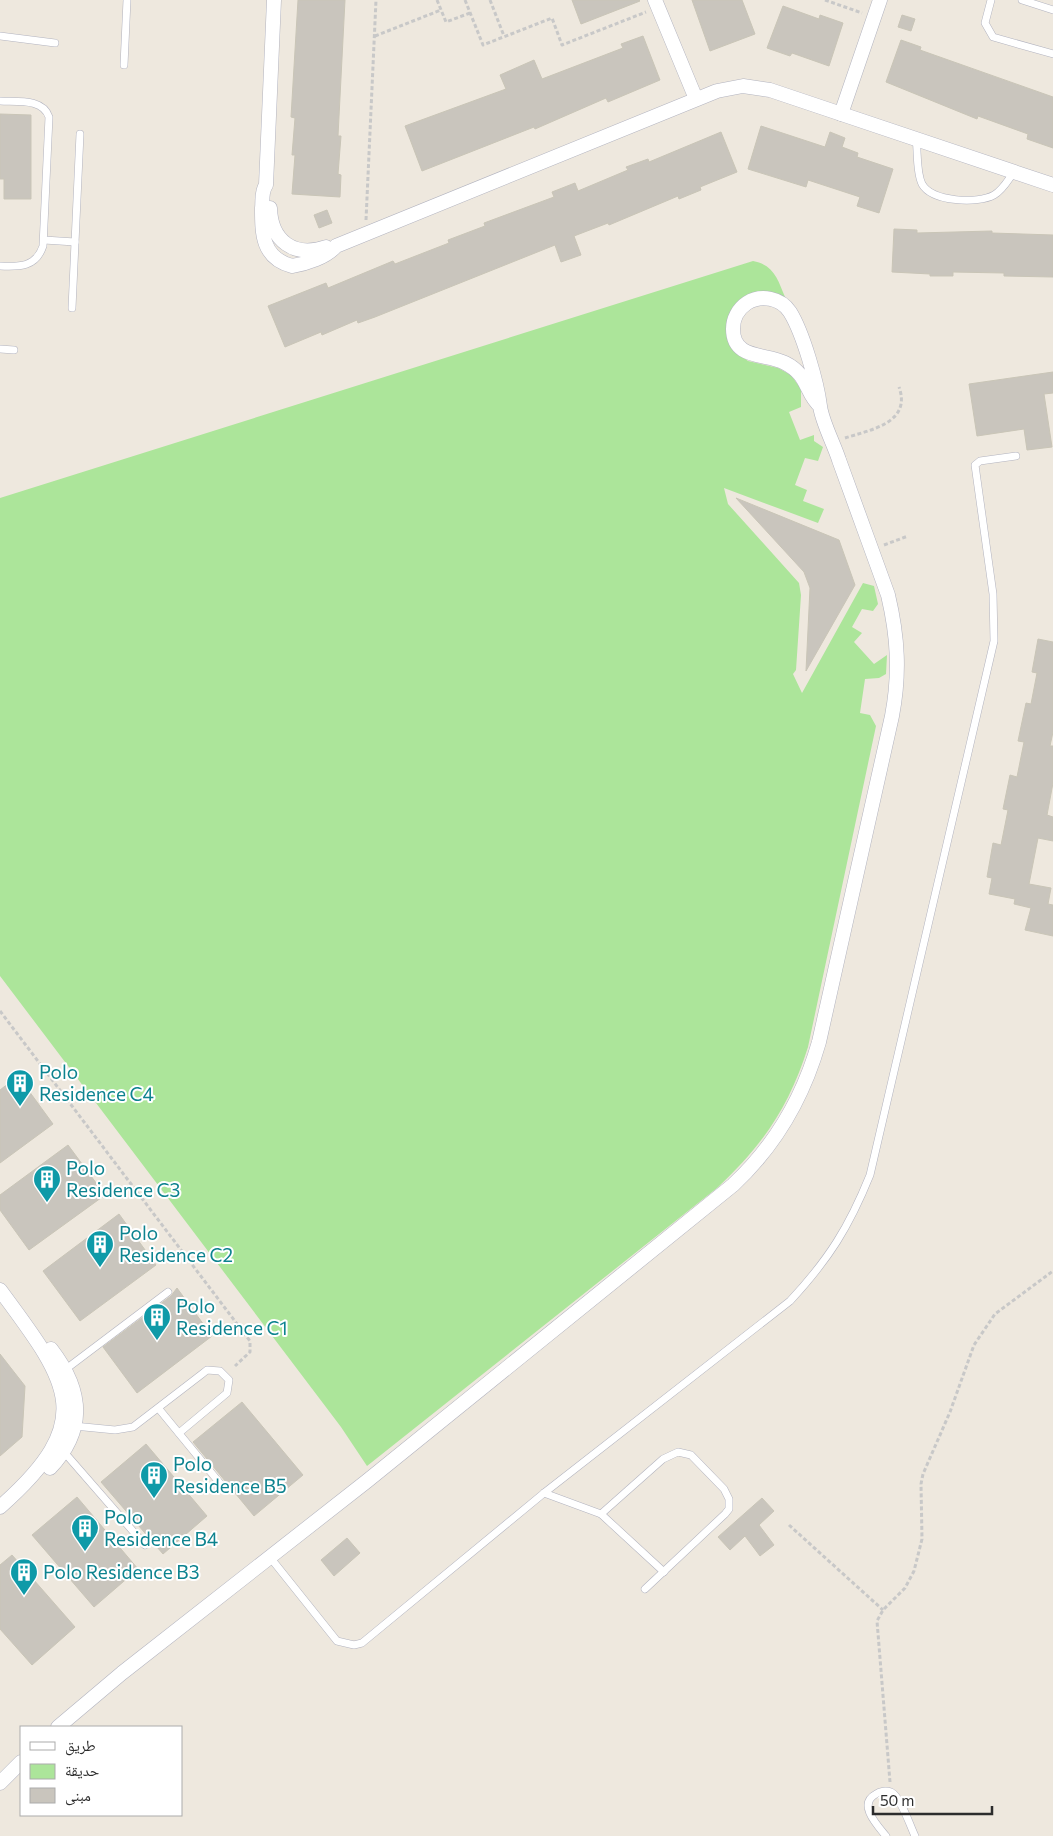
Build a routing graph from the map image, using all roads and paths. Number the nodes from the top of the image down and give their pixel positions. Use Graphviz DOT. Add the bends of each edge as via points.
graph roads {
  1 [pos="127,0"];
  2 [pos="274,0"];
  3 [pos="376,0"];
  4 [pos="438,0"];
  5 [pos="465,0"];
  6 [pos="490,0"];
  7 [pos="825,0"];
  8 [pos="880,0"];
  9 [pos="991,0"];
  10 [pos="1022,0"];
  11 [pos="657,4"];
  12 [pos="441,10"];
  13 [pos="1053,10"];
  14 [pos="470,13"];
  15 [pos="874,17"];
  16 [pos="0,36"];
  17 [pos="375,36"];
  18 [pos="504,36"];
  19 [pos="55,43"];
  20 [pos="1053,54"];
  21 [pos="124,65"];
  22 [pos="696,100"];
  23 [pos="0,101"];
  24 [pos="841,114"];
  25 [pos="80,134"];
  26 [pos="916,138"];
  27 [pos="1014,172"];
  28 [pos="1053,185"];
  29 [pos="365,234"];
  30 [pos="44,240"];
  31 [pos="76,242"];
  32 [pos="0,266"];
  33 [pos="72,308"];
  34 [pos="0,349"];
  35 [pos="14,350"];
  36 [pos="899,387"];
  37 [pos="820,406"];
  38 [pos="833,442"];
  39 [pos="1016,456"];
  40 [pos="908,536"];
  41 [pos="871,549"];
  42 [pos="0,1011"];
  43 [pos="1053,1271"];
  44 [pos="0,1290"];
  45 [pos="168,1292"];
  46 [pos="15,1310"];
  47 [pos="236,1366"];
  48 [pos="66,1369"];
  49 [pos="159,1409"];
  50 [pos="74,1426"];
  51 [pos="179,1433"];
  52 [pos="64,1452"];
  53 [pos="223,1487"];
  54 [pos="544,1493"];
  55 [pos="13,1496"];
  56 [pos="0,1508"];
  57 [pos="601,1514"];
  58 [pos="789,1525"];
  59 [pos="145,1545"];
  60 [pos="269,1556"];
  61 [pos="664,1572"];
  62 [pos="646,1588"];
  63 [pos="883,1610"];
  64 [pos="59,1726"];
  65 [pos="20,1763"];
  66 [pos="0,1783"];
  67 [pos="890,1792"];
  68 [pos="886,1836"];
  69 [pos="915,1836"];
  1 -- 21 [label="lane"];
  2 -- 29 [label="street" via="266,185 270,194 272,224 282,240 302,251 336,246"];
  3 -- 17 [label="path"];
  4 -- 12 [label="path"];
  5 -- 14 [label="path"];
  6 -- 18 [label="path"];
  7 -- 15 [label="path"];
  8 -- 15 [label="street"];
  9 -- 20 [label="lane" via="986,23 993,37"];
  10 -- 13 [label="lane"];
  11 -- 18 [label="path" via="562,45 552,18"];
  11 -- 22 [label="street"];
  12 -- 14 [label="path" via="446,22"];
  12 -- 17 [label="path"];
  14 -- 18 [label="path" via="483,45"];
  15 -- 24 [label="street"];
  16 -- 19 [label="lane"];
  17 -- 29 [label="path"];
  22 -- 24 [label="street" via="730,88 757,87"];
  22 -- 29 [label="street"];
  23 -- 30 [label="lane" via="37,104 48,112"];
  24 -- 26 [label="street"];
  25 -- 31 [label="lane"];
  26 -- 27 [label="street"];
  26 -- 27 [label="lane" via="920,178 926,189 936,196 985,199 999,192"];
  27 -- 28 [label="street"];
  30 -- 31 [label="lane"];
  30 -- 32 [label="lane" via="41,253 30,264"];
  31 -- 33 [label="lane"];
  34 -- 35 [label="lane"];
  36 -- 38 [label="path" via="901,405 890,422"];
  37 -- 37 [label="street" via="807,355 790,312 778,301 770,299 761,298 744,304 734,321 733,334 738,344 748,354 774,359 792,367 805,380"];
  37 -- 38 [label="street"];
  38 -- 41 [label="street"];
  39 -- 54 [label="lane" via="980,461 975,465 993,594 994,641 870,1174 856,1210 827,1258 790,1301"];
  40 -- 41 [label="path"];
  41 -- 60 [label="street" via="895,625 897,686 819,1042 803,1088 784,1125 733,1185 367,1481"];
  42 -- 47 [label="path" via="250,1341 250,1352"];
  43 -- 63 [label="path" via="996,1314 974,1345 923,1474 922,1539 914,1571 905,1588"];
  44 -- 46 [label="street"];
  45 -- 48 [label="lane"];
  46 -- 48 [label="street"];
  46 -- 55 [label="street" via="56,1372 64,1404 62,1426 55,1447"];
  48 -- 50 [label="street" via="76,1403"];
  49 -- 50 [label="lane" via="124,1430"];
  49 -- 51 [label="lane"];
  49 -- 51 [label="lane" via="207,1370 226,1374 229,1380 227,1393"];
  50 -- 52 [label="street"];
  51 -- 53 [label="lane"];
  52 -- 55 [label="street" via="46,1472"];
  52 -- 59 [label="lane"];
  54 -- 57 [label="lane"];
  54 -- 60 [label="lane" via="369,1638 354,1646 337,1641 331,1635"];
  55 -- 56 [label="street"];
  57 -- 61 [label="lane"];
  57 -- 61 [label="lane" via="671,1454 685,1452 696,1459 728,1494 728,1509"];
  58 -- 63 [label="path"];
  60 -- 64 [label="street"];
  61 -- 62 [label="lane"];
  63 -- 67 [label="path" via="876,1627"];
  65 -- 66 [label="street"];
  67 -- 68 [label="lane" via="881,1791 868,1803 869,1812"];
  67 -- 69 [label="lane" via="898,1798"];
}
